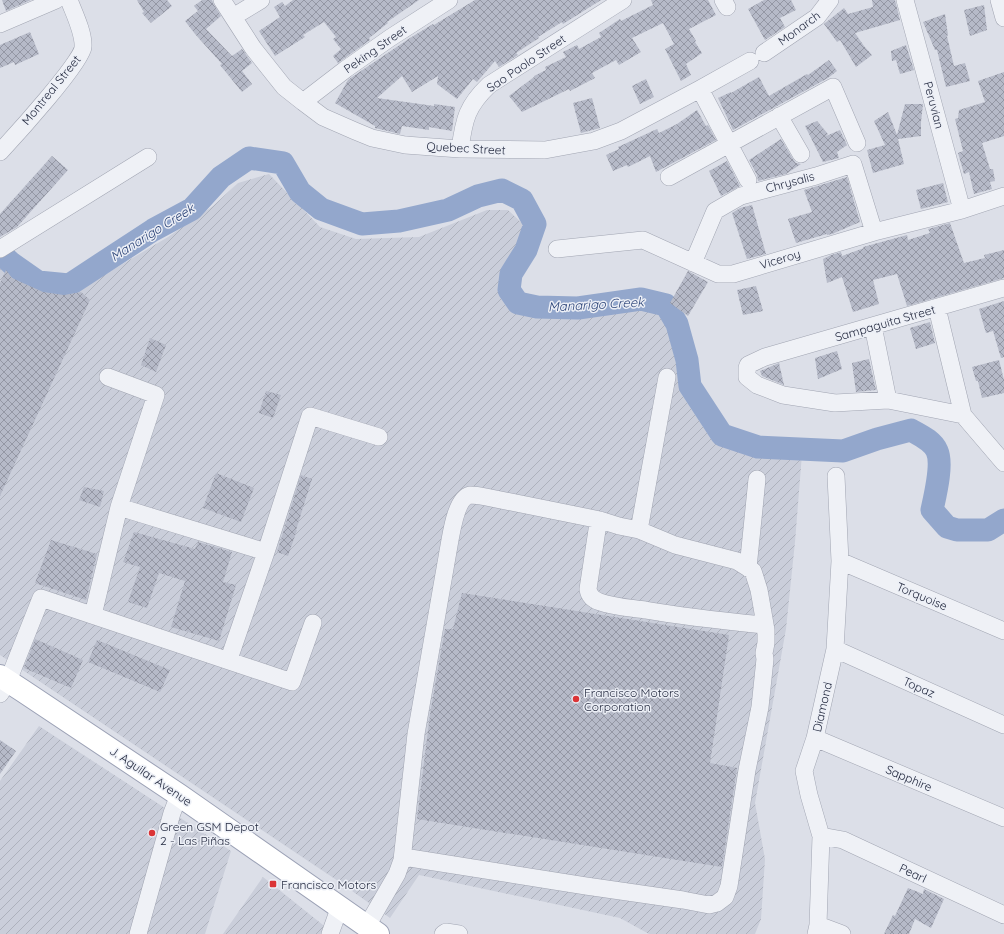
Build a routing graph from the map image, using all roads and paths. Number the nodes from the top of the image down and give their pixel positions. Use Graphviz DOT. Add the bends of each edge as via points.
graph roads {
  1 [pos="56,0"];
  2 [pos="69,0"];
  3 [pos="222,0"];
  4 [pos="261,0"];
  5 [pos="449,0"];
  6 [pos="623,0"];
  7 [pos="830,0"];
  8 [pos="905,0"];
  9 [pos="999,0"];
  10 [pos="234,18"];
  11 [pos="1004,18"];
  12 [pos="0,24"];
  13 [pos="757,57"];
  14 [pos="700,89"];
  15 [pos="303,102"];
  16 [pos="779,116"];
  17 [pos="857,143"];
  18 [pos="729,144"];
  19 [pos="460,149"];
  20 [pos="0,152"];
  21 [pos="801,154"];
  22 [pos="148,157"];
  23 [pos="669,177"];
  24 [pos="748,180"];
  25 [pos="1004,196"];
  26 [pos="962,210"];
  27 [pos="874,232"];
  28 [pos="2,248"];
  29 [pos="557,249"];
  30 [pos="692,263"];
  31 [pos="1004,288"];
  32 [pos="937,308"];
  33 [pos="873,326"];
  34 [pos="108,377"];
  35 [pos="667,377"];
  36 [pos="888,400"];
  37 [pos="963,415"];
  38 [pos="379,437"];
  39 [pos="1004,463"];
  40 [pos="836,476"];
  41 [pos="756,480"];
  42 [pos="119,507"];
  43 [pos="600,520"];
  44 [pos="639,530"];
  45 [pos="266,552"];
  46 [pos="840,562"];
  47 [pos="748,568"];
  48 [pos="93,615"];
  49 [pos="313,623"];
  50 [pos="764,625"];
  51 [pos="1004,631"];
  52 [pos="835,649"];
  53 [pos="229,659"];
  54 [pos="3,684"];
  55 [pos="1004,725"];
  56 [pos="814,738"];
  57 [pos="179,795"];
  58 [pos="1004,818"];
  59 [pos="821,836"];
  60 [pos="402,860"];
  61 [pos="340,906"];
  62 [pos="1004,915"];
  63 [pos="817,930"];
  64 [pos="373,931"];
  65 [pos="138,934"];
  66 [pos="330,934"];
  67 [pos="443,934"];
  68 [pos="459,934"];
  69 [pos="842,934"];
  1 -- 12 [label="street"];
  2 -- 20 [label="street, Montreal Street" via="83,38 81,54"];
  3 -- 10 [label="street, Quebec Street"];
  4 -- 10 [label="street"];
  5 -- 15 [label="street, Peking Street" via="390,38"];
  6 -- 19 [label="street, Sao Paolo Street" via="489,85 477,96 469,110 463,125"];
  7 -- 13 [label="street, Monarch" via="817,17"];
  8 -- 26 [label="street, Peruvian"];
  9 -- 11 [label="street"];
  10 -- 15 [label="street, Quebec Street" via="253,48 284,87"];
  13 -- 14 [label="street, Quebec Street"];
  14 -- 18 [label="street"];
  14 -- 19 [label="street, Quebec Street" via="621,131 594,141 545,150"];
  15 -- 19 [label="street, Quebec Street" via="323,117 372,138 405,145"];
  16 -- 17 [label="street" via="833,87"];
  16 -- 18 [label="street"];
  16 -- 21 [label="street"];
  18 -- 23 [label="street"];
  18 -- 24 [label="street"];
  22 -- 28 [label="street"];
  25 -- 26 [label="street, Viceroy"];
  26 -- 27 [label="street, Viceroy"];
  27 -- 30 [label="street, Viceroy" via="733,274 718,274"];
  27 -- 30 [label="street, Chrysalis" via="853,164 740,196 715,210"];
  29 -- 30 [label="street, Viceroy" via="643,240"];
  31 -- 32 [label="street, Sampaguita Street"];
  32 -- 33 [label="street, Sampaguita Street"];
  32 -- 37 [label="street"];
  33 -- 36 [label="street"];
  33 -- 36 [label="street, Sampaguita Street" via="765,357 748,365 747,377 784,395 836,402"];
  34 -- 42 [label="street" via="156,395"];
  35 -- 44 [label="street"];
  36 -- 37 [label="street"];
  37 -- 39 [label="street"];
  38 -- 45 [label="street" via="310,416"];
  40 -- 46 [label="street, Diamond"];
  41 -- 47 [label="street"];
  42 -- 45 [label="street"];
  42 -- 48 [label="street"];
  43 -- 44 [label="street"];
  43 -- 50 [label="street" via="588,590 595,600 699,619"];
  43 -- 60 [label="street" via="471,495 461,504 450,540 416,734"];
  44 -- 47 [label="street" via="675,545 737,561"];
  45 -- 53 [label="street"];
  46 -- 51 [label="street, Torquoise"];
  46 -- 52 [label="street, Diamond"];
  47 -- 50 [label="street" via="753,571 757,582"];
  48 -- 53 [label="street"];
  48 -- 54 [label="street" via="41,598"];
  49 -- 53 [label="street" via="292,682"];
  50 -- 60 [label="street" via="766,643 760,707 747,770 729,886 725,897 717,903 709,906 410,858"];
  52 -- 55 [label="street, Topaz"];
  52 -- 56 [label="street, Diamond"];
  54 -- 57 [label="main road, J. Aguilar Avenue"];
  56 -- 58 [label="street, Sapphire"];
  56 -- 59 [label="street, Diamond" via="804,771"];
  57 -- 61 [label="main road, J. Aguilar Avenue"];
  57 -- 65 [label="street"];
  59 -- 62 [label="street, Pearl" via="843,840"];
  59 -- 63 [label="street, Diamond"];
  60 -- 64 [label="street"];
  61 -- 64 [label="main road, J. Aguilar Avenue"];
  61 -- 66 [label="street"];
  63 -- 69 [label="street"];
  67 -- 68 [label="street"];
}
